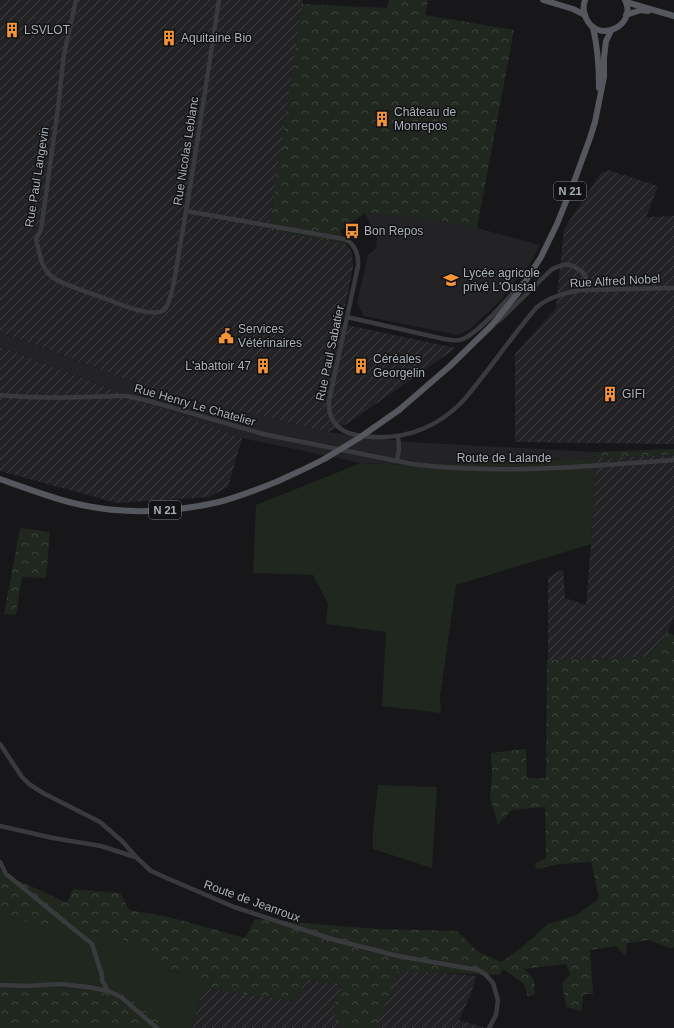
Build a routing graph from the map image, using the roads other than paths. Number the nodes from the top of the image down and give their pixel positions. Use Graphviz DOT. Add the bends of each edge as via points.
graph roads {
  1 [pos="76,0"];
  2 [pos="219,0"];
  3 [pos="543,0"];
  4 [pos="585,0"];
  5 [pos="625,1"];
  6 [pos="656,11"];
  7 [pos="585,15"];
  8 [pos="626,15"];
  9 [pos="674,16"];
  10 [pos="593,28"];
  11 [pos="611,31"];
  12 [pos="598,104"];
  13 [pos="186,211"];
  14 [pos="531,273"];
  15 [pos="674,288"];
  16 [pos="587,291"];
  17 [pos="558,296"];
  18 [pos="168,305"];
  19 [pos="348,317"];
  20 [pos="492,325"];
  21 [pos="0,395"];
  22 [pos="398,436"];
  23 [pos="336,448"];
  24 [pos="397,460"];
  25 [pos="674,460"];
  26 [pos="0,479"];
  27 [pos="0,744"];
  28 [pos="0,826"];
  29 [pos="136,857"];
  30 [pos="0,862"];
  31 [pos="0,985"];
  32 [pos="108,990"];
  33 [pos="157,1028"];
  34 [pos="489,1028"];
  1 -- 18 [label="street, Rue Paul Langevin" via="64,54 41,230 36,239 42,263 50,276 61,282 127,307 154,313"];
  2 -- 13 [label="street, Rue Nicolas Leblanc"];
  3 -- 7 [label="main road"];
  4 -- 7 [label="main road"];
  5 -- 6 [label="main road"];
  5 -- 8 [label="main road"];
  6 -- 8 [label="main road" via="641,10"];
  6 -- 9 [label="main road"];
  7 -- 10 [label="main road"];
  8 -- 11 [label="main road" via="623,22"];
  10 -- 11 [label="main road"];
  10 -- 12 [label="main road, N 21" via="599,68"];
  11 -- 12 [label="main road, N 21" via="606,41 604,77"];
  12 -- 14 [label="main road, N 21" via="595,122 575,179 557,224"];
  13 -- 18 [label="street, Rue Nicolas Leblanc"];
  13 -- 19 [label="street, Rue Paul Sabatier" via="348,240 357,250 359,258"];
  14 -- 19 [label="street" via="497,311 474,332 460,340 444,339"];
  14 -- 20 [label="main road, N 21"];
  15 -- 16 [label="street, Rue Alfred Nobel"];
  16 -- 17 [label="street, Rue Alfred Nobel" via="568,292"];
  16 -- 20 [label="street" via="587,279 582,272 572,265 558,266"];
  17 -- 22 [label="street, Rue Paul Sabatier" via="536,308 461,403 450,413 433,424"];
  19 -- 22 [label="street, Rue Paul Sabatier" via="329,401 331,419 348,433 372,437"];
  20 -- 26 [label="main road, N 21, bridge" via="399,410 359,438 299,472 250,493 220,502 175,510 134,511 69,503"];
  21 -- 23 [label="street, Rue Henry Le Chatelier" via="55,398 128,396 263,434"];
  22 -- 24 [label="street"];
  23 -- 24 [label="street, Route de Lalande"];
  24 -- 25 [label="street, Route de Lalande" via="427,466 548,469"];
  27 -- 29 [label="street, Route de Jeanroux" via="29,784 100,822"];
  28 -- 29 [label="street" via="101,846"];
  29 -- 34 [label="street, Route de Jeanroux" via="151,870 169,879 234,907 294,927 398,956 478,970 493,983 498,1000 496,1015"];
  30 -- 32 [label="street" via="6,874 92,944 102,980"];
  31 -- 32 [label="street" via="59,984"];
  32 -- 33 [label="street"];
}
